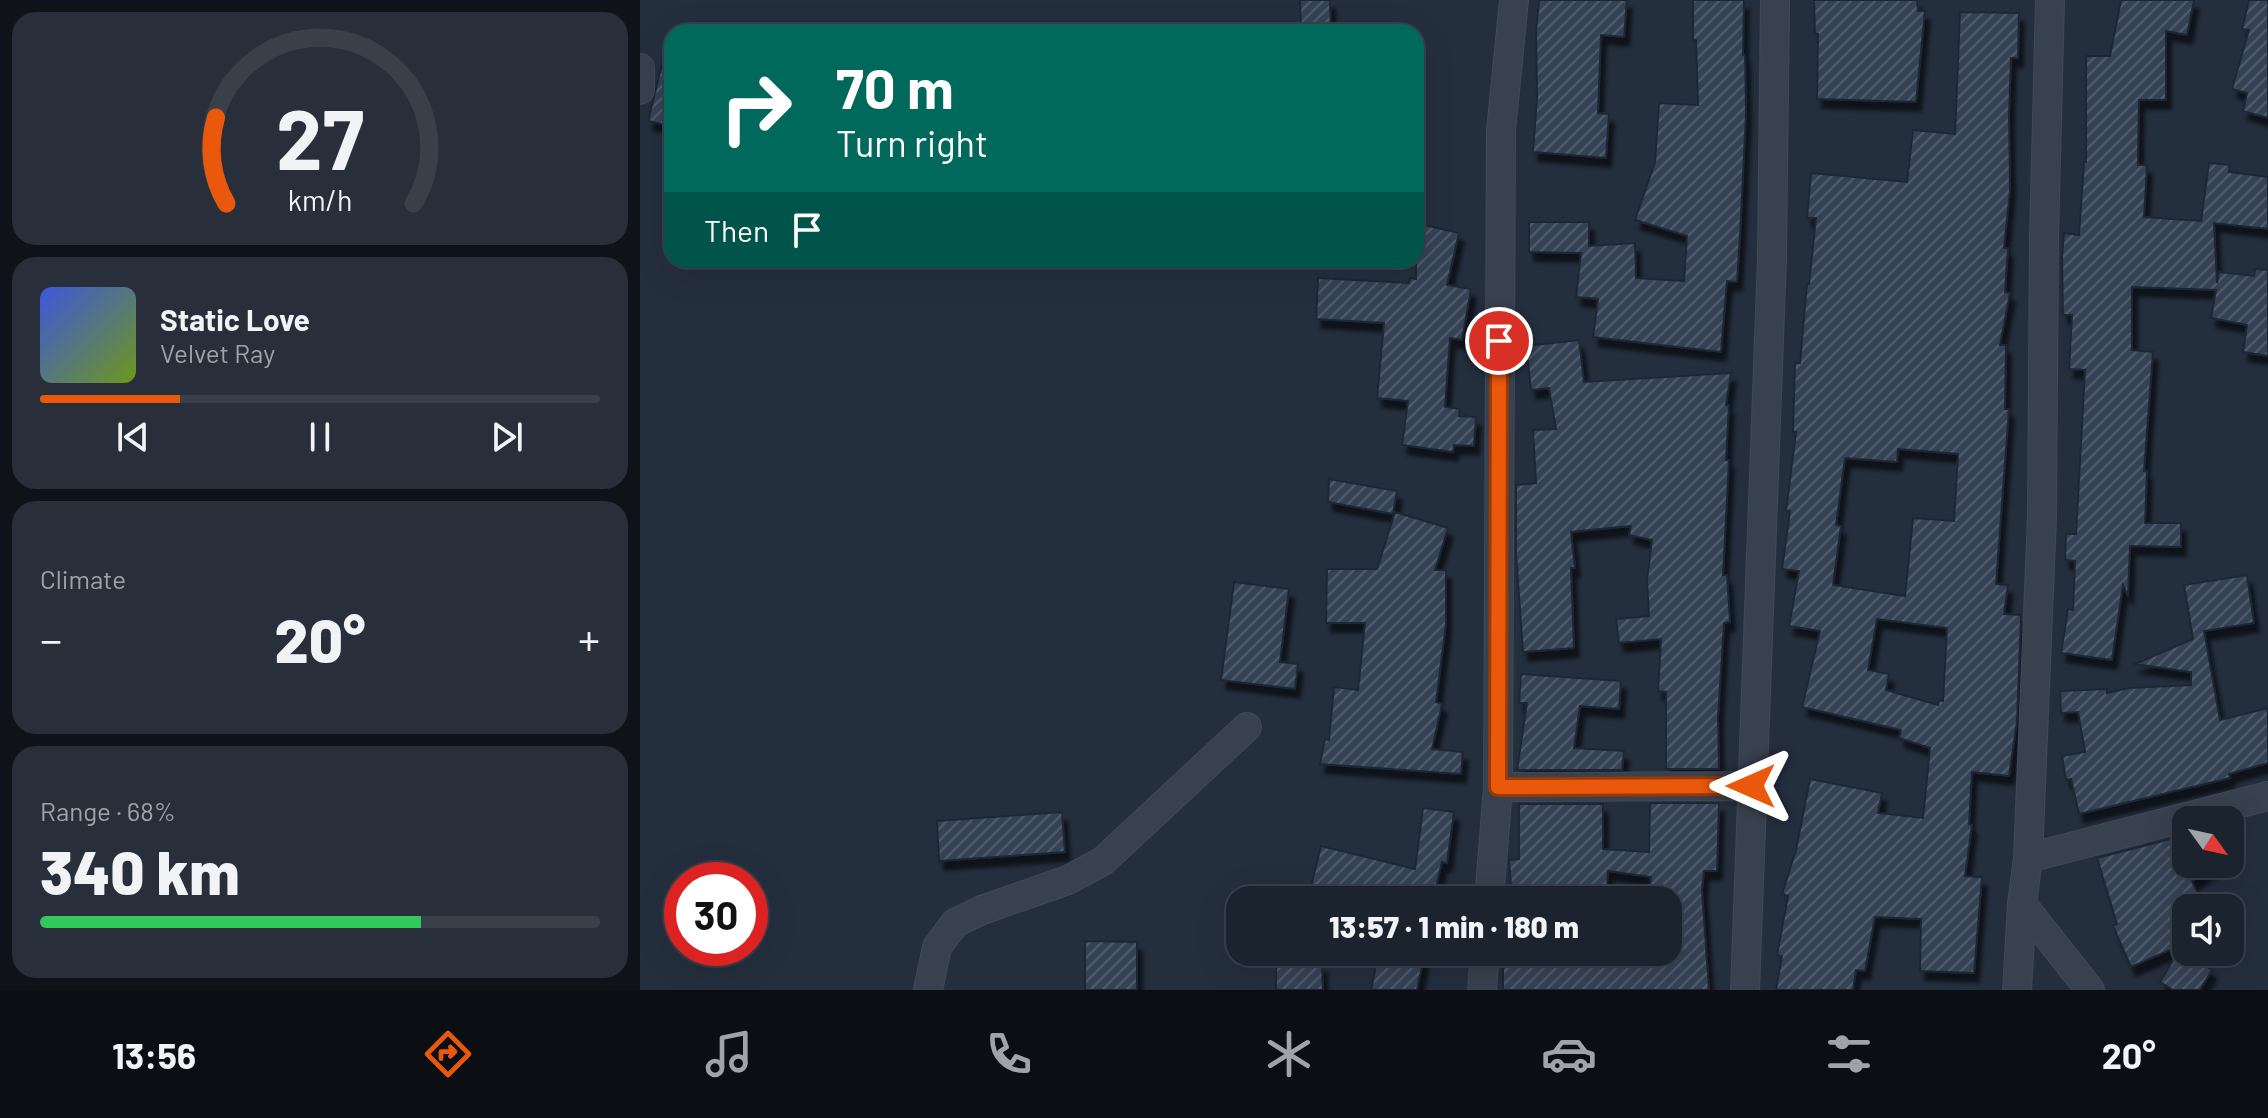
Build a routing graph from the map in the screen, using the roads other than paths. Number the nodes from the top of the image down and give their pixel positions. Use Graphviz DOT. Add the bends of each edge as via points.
graph roads {
  1 [pos="1514,0"];
  2 [pos="1775,0"];
  3 [pos="2050,0"];
  4 [pos="640,68"];
  5 [pos="640,90"];
  6 [pos="1247,727"];
  7 [pos="1751,786"];
  8 [pos="1498,787"];
  9 [pos="2268,796"];
  10 [pos="2028,858"];
  11 [pos="1490,886"];
  12 [pos="2022,904"];
  13 [pos="1484,966"];
  14 [pos="928,990"];
  15 [pos="1482,990"];
  16 [pos="1745,990"];
  17 [pos="2017,990"];
  18 [pos="2090,990"];
  1 -- 8 [label="street" via="1501,131"];
  2 -- 7 [label="street" via="1772,258"];
  3 -- 10 [label="street" via="2042,517"];
  4 -- 5 [label="street"];
  6 -- 14 [label="street" via="1103,861 1068,880 955,923 937,947"];
  7 -- 8 [label="street"];
  7 -- 16 [label="street"];
  8 -- 11 [label="street"];
  9 -- 10 [label="street"];
  10 -- 12 [label="street"];
  12 -- 17 [label="street"];
  12 -- 18 [label="street"];
  13 -- 15 [label="street"];
}
